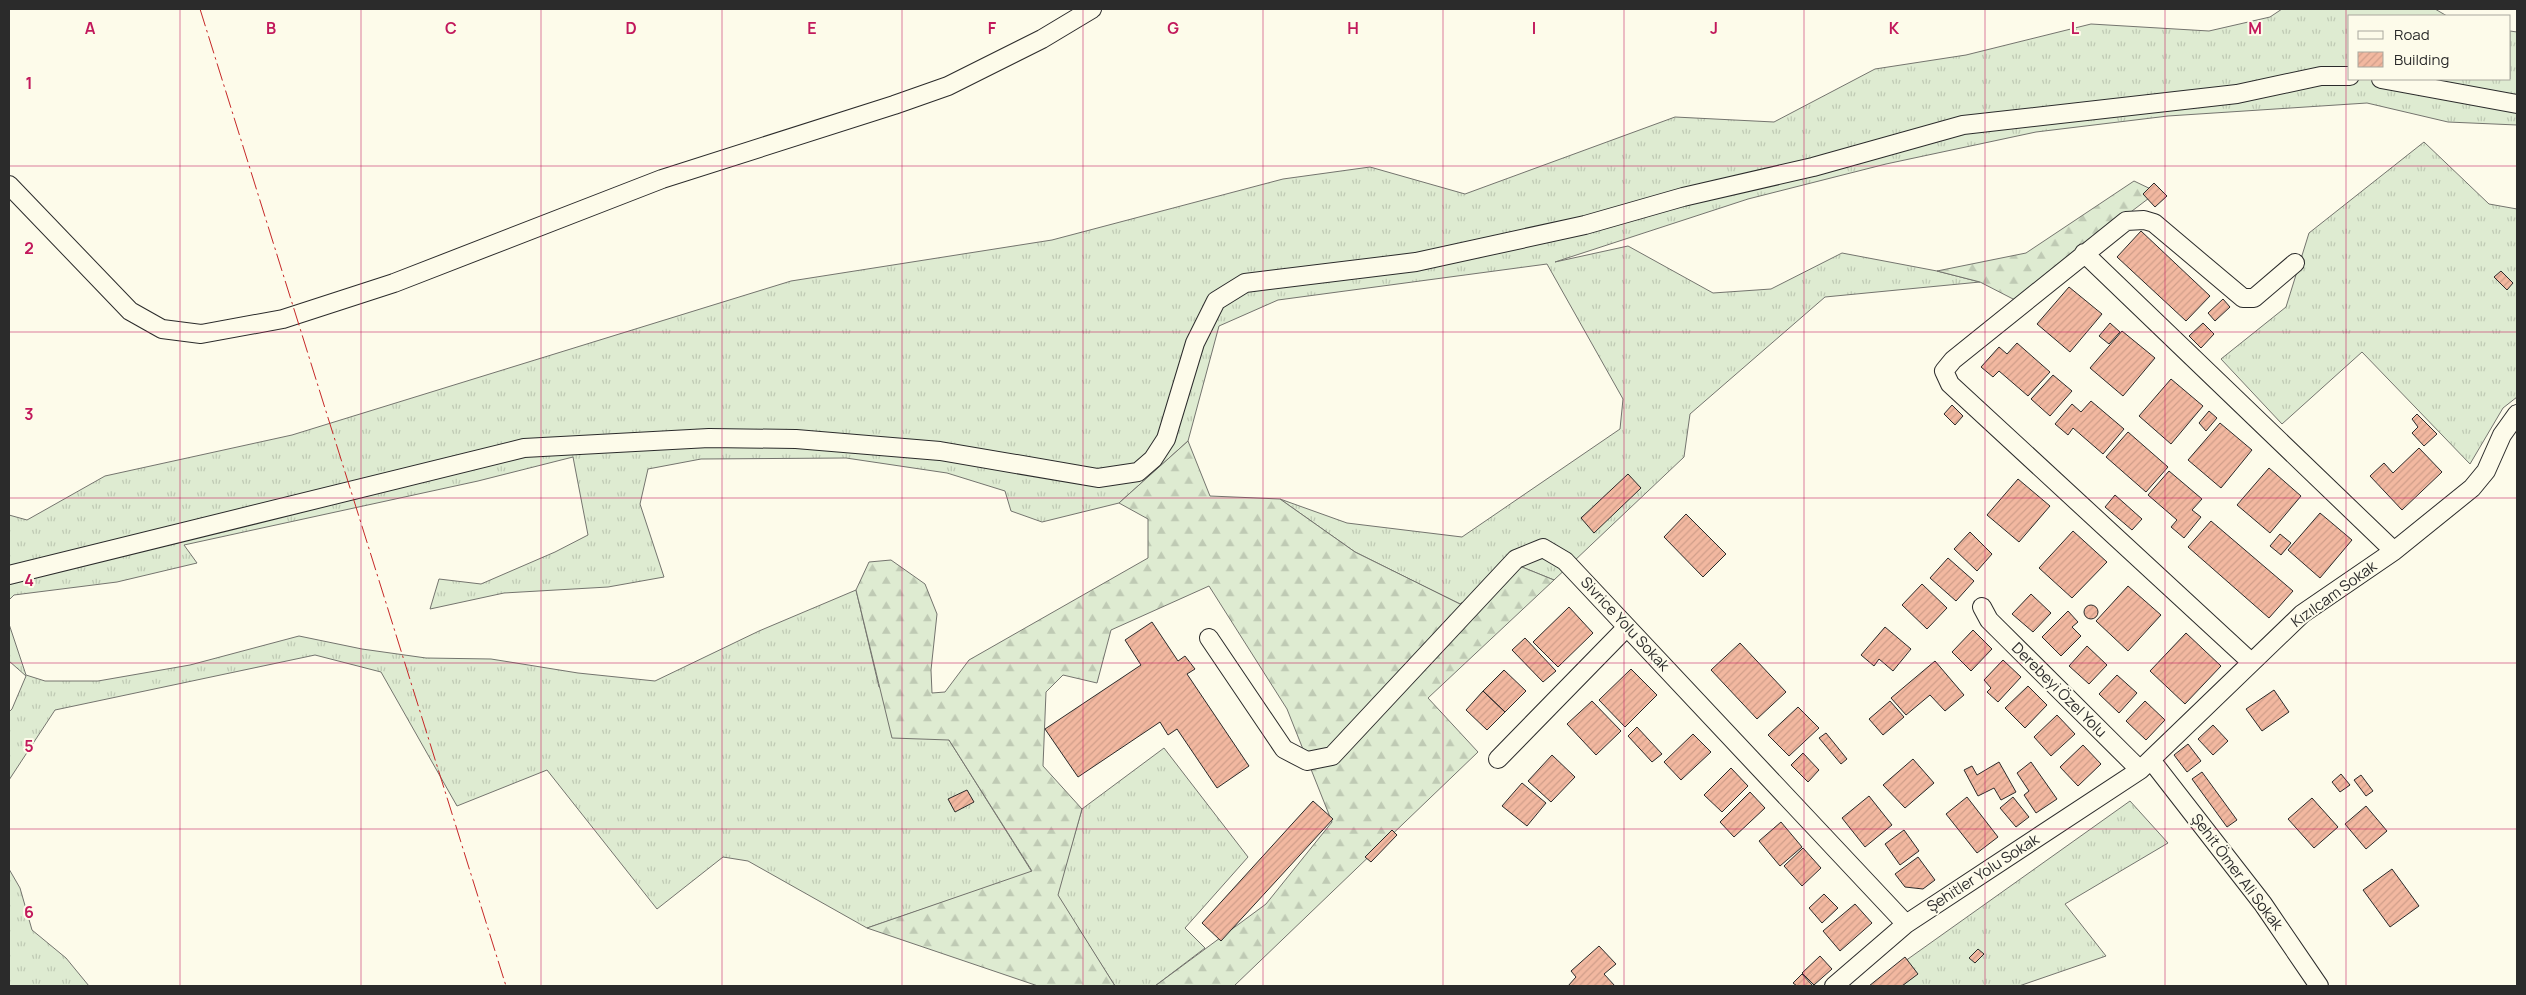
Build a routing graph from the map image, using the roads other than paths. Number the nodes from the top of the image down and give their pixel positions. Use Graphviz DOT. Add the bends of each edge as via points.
graph roads {
  1 [pos="1092,9"];
  2 [pos="2348,76"];
  3 [pos="2386,80"];
  4 [pos="2517,104"];
  5 [pos="9,185"];
  6 [pos="2084,253"];
  7 [pos="2295,263"];
  8 [pos="2517,414"];
  9 [pos="2394,551"];
  10 [pos="9,575"];
  11 [pos="1982,607"];
  12 [pos="1627,627"];
  13 [pos="1208,638"];
  14 [pos="2251,662"];
  15 [pos="1498,759"];
  16 [pos="2145,765"];
  17 [pos="1906,924"];
  18 [pos="1834,986"];
  19 [pos="2319,986"];
  1 -- 5 [label="street" via="1042,39 948,86 894,106 662,178 394,283 283,319 201,334 162,329 130,312"];
  2 -- 10 [label="street" via="2322,76 2237,94 1964,125 1575,227 1416,262 1245,283 1216,301 1195,343 1166,439 1153,459 1138,472 1098,478 940,451 796,438 709,438 524,448"];
  3 -- 4 [label="street"];
  6 -- 7 [label="street" via="2126,221 2144,220 2154,223 2244,298 2254,298"];
  6 -- 9 [label="street"];
  6 -- 14 [label="street" via="1953,360 1944,371 1950,384"];
  8 -- 9 [label="street, Kızılcam Sokak" via="2502,435 2486,471 2472,488"];
  9 -- 14 [label="street, Kızılcam Sokak" via="2302,614"];
  11 -- 16 [label="street, Derebeyi Özel Yolu" via="1989,620"];
  12 -- 13 [label="street, Sivrice Yolu Sokak" via="1565,561 1543,548 1516,559 1332,756 1307,761 1284,749"];
  12 -- 15 [label="street"];
  12 -- 17 [label="street, Sivrice Yolu Sokak"];
  14 -- 16 [label="street, Kızılcam Sokak"];
  16 -- 17 [label="street, Şehitler Yolu Sokak"];
  16 -- 19 [label="street, Şehit Ömer Ali Sokak" via="2263,904"];
  17 -- 18 [label="street, Şehitler Yolu Sokak"];
}
